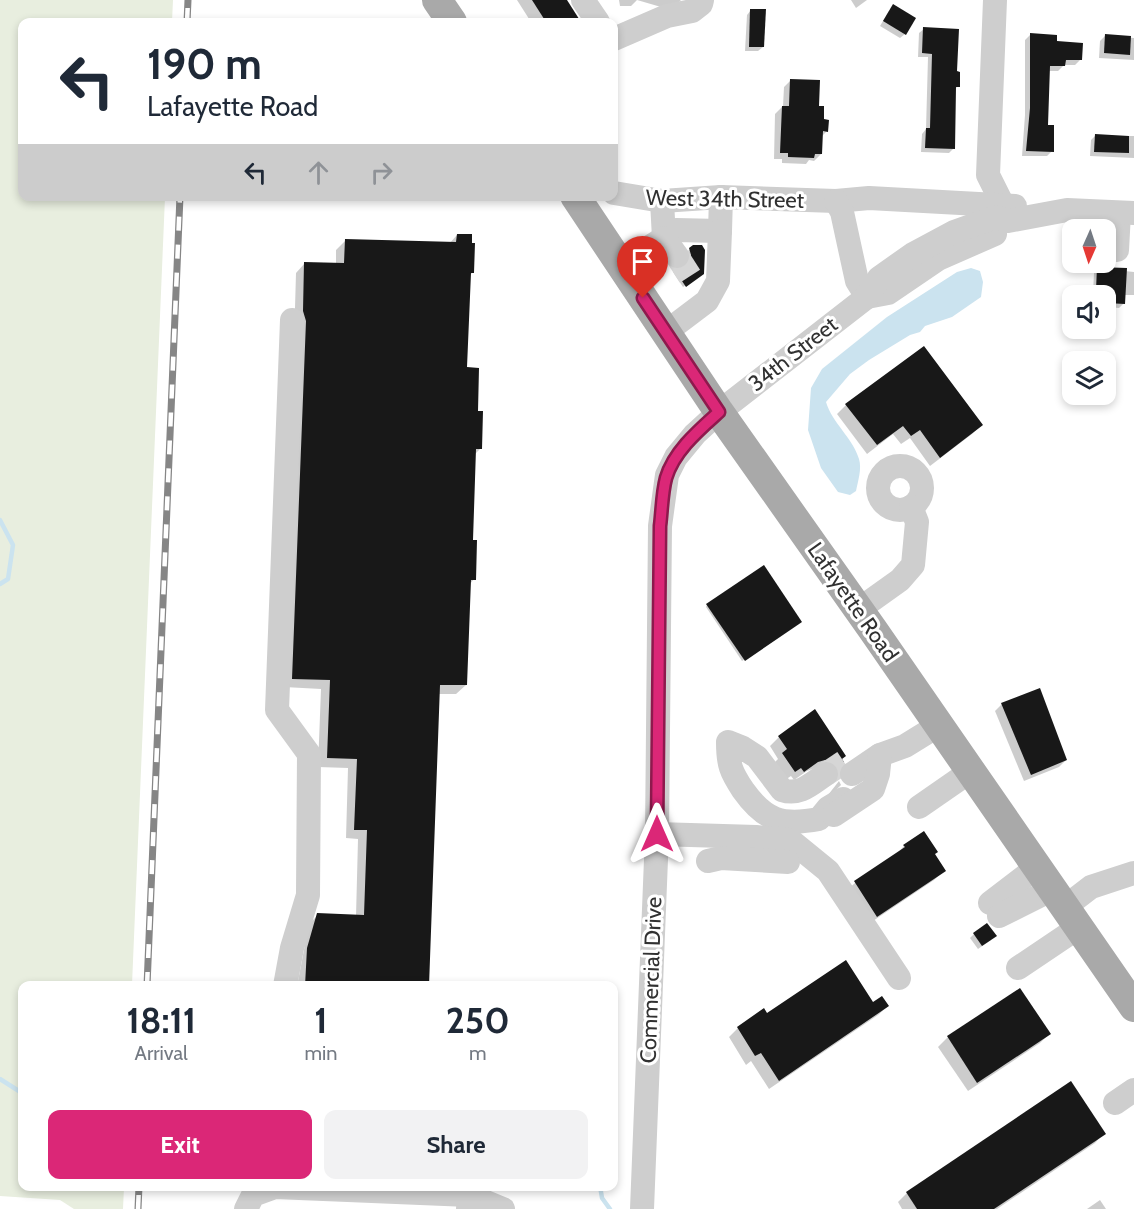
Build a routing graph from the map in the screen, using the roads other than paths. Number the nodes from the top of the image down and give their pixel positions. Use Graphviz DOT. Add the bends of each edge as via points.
graph roads {
  1 [pos="436,0"];
  2 [pos="583,0"];
  3 [pos="702,0"];
  4 [pos="994,0"];
  5 [pos="449,18"];
  6 [pos="595,18"];
  7 [pos="618,37"];
  8 [pos="988,175"];
  9 [pos="618,194"];
  10 [pos="721,197"];
  11 [pos="578,201"];
  12 [pos="662,201"];
  13 [pos="836,201"];
  14 [pos="966,203"];
  15 [pos="1006,213"];
  16 [pos="1127,213"];
  17 [pos="720,231"];
  18 [pos="670,247"];
  19 [pos="1117,250"];
  20 [pos="621,265"];
  21 [pos="693,281"];
  22 [pos="867,297"];
  23 [pos="707,301"];
  24 [pos="292,320"];
  25 [pos="666,332"];
  26 [pos="719,412"];
  27 [pos="911,507"];
  28 [pos="858,610"];
  29 [pos="939,725"];
  30 [pos="971,771"];
  31 [pos="852,775"];
  32 [pos="919,807"];
  33 [pos="819,819"];
  34 [pos="657,834"];
  35 [pos="797,857"];
  36 [pos="708,861"];
  37 [pos="1134,873"];
  38 [pos="1059,898"];
  39 [pos="995,910"];
  40 [pos="1018,968"];
  41 [pos="898,978"];
  42 [pos="286,981"];
  43 [pos="1134,1006"];
  44 [pos="263,1191"];
  45 [pos="352,1191"];
  46 [pos="469,1197"];
  47 [pos="246,1209"];
  48 [pos="503,1209"];
  49 [pos="642,1209"];
  1 -- 5 [label="main road"];
  2 -- 6 [label="street"];
  3 -- 7 [label="street" via="692,11 667,16"];
  4 -- 8 [label="street"];
  8 -- 14 [label="street"];
  8 -- 15 [label="street"];
  9 -- 12 [label="street, West 34th Street"];
  10 -- 12 [label="street, West 34th Street"];
  10 -- 13 [label="street, West 34th Street"];
  10 -- 17 [label="street"];
  11 -- 20 [label="main road, Lafayette Road"];
  12 -- 18 [label="street"];
  13 -- 14 [label="street, West 34th Street" via="869,198"];
  13 -- 22 [label="street" via="842,212 857,281"];
  14 -- 15 [label="street, West 34th Street"];
  15 -- 16 [label="street"];
  15 -- 22 [label="street" via="998,233 938,259 888,293"];
  16 -- 19 [label="street"];
  17 -- 18 [label="street" via="676,230"];
  17 -- 23 [label="street" via="718,281"];
  18 -- 20 [label="street"];
  20 -- 25 [label="main road, Lafayette Road"];
  21 -- 23 [label="street"];
  22 -- 26 [label="street, 34th Street"];
  23 -- 25 [label="street"];
  24 -- 42 [label="street" via="277,710 309,754 308,895"];
  25 -- 26 [label="main road, Lafayette Road"];
  26 -- 28 [label="main road, Lafayette Road"];
  26 -- 34 [label="street, Commercial Drive" via="676,457 664,490 660,526"];
  27 -- 28 [label="street" via="917,522 913,565 900,580"];
  28 -- 29 [label="main road, Lafayette Road"];
  29 -- 30 [label="main road, Lafayette Road"];
  29 -- 31 [label="street"];
  30 -- 32 [label="street"];
  30 -- 38 [label="main road, Lafayette Road"];
  31 -- 33 [label="street"];
  31 -- 33 [label="street" via="873,789 832,816"];
  31 -- 33 [label="street" via="805,806 789,808 774,804 730,746 731,772 762,813 794,822"];
  34 -- 35 [label="street" via="790,840"];
  34 -- 49 [label="street, Commercial Drive"];
  35 -- 36 [label="street"];
  35 -- 41 [label="street" via="828,871"];
  37 -- 38 [label="street"];
  38 -- 39 [label="street"];
  38 -- 40 [label="street"];
  38 -- 43 [label="main road, Lafayette Road"];
  44 -- 47 [label="street" via="252,1195"];
  45 -- 46 [label="street"];
  46 -- 48 [label="street"];
}
